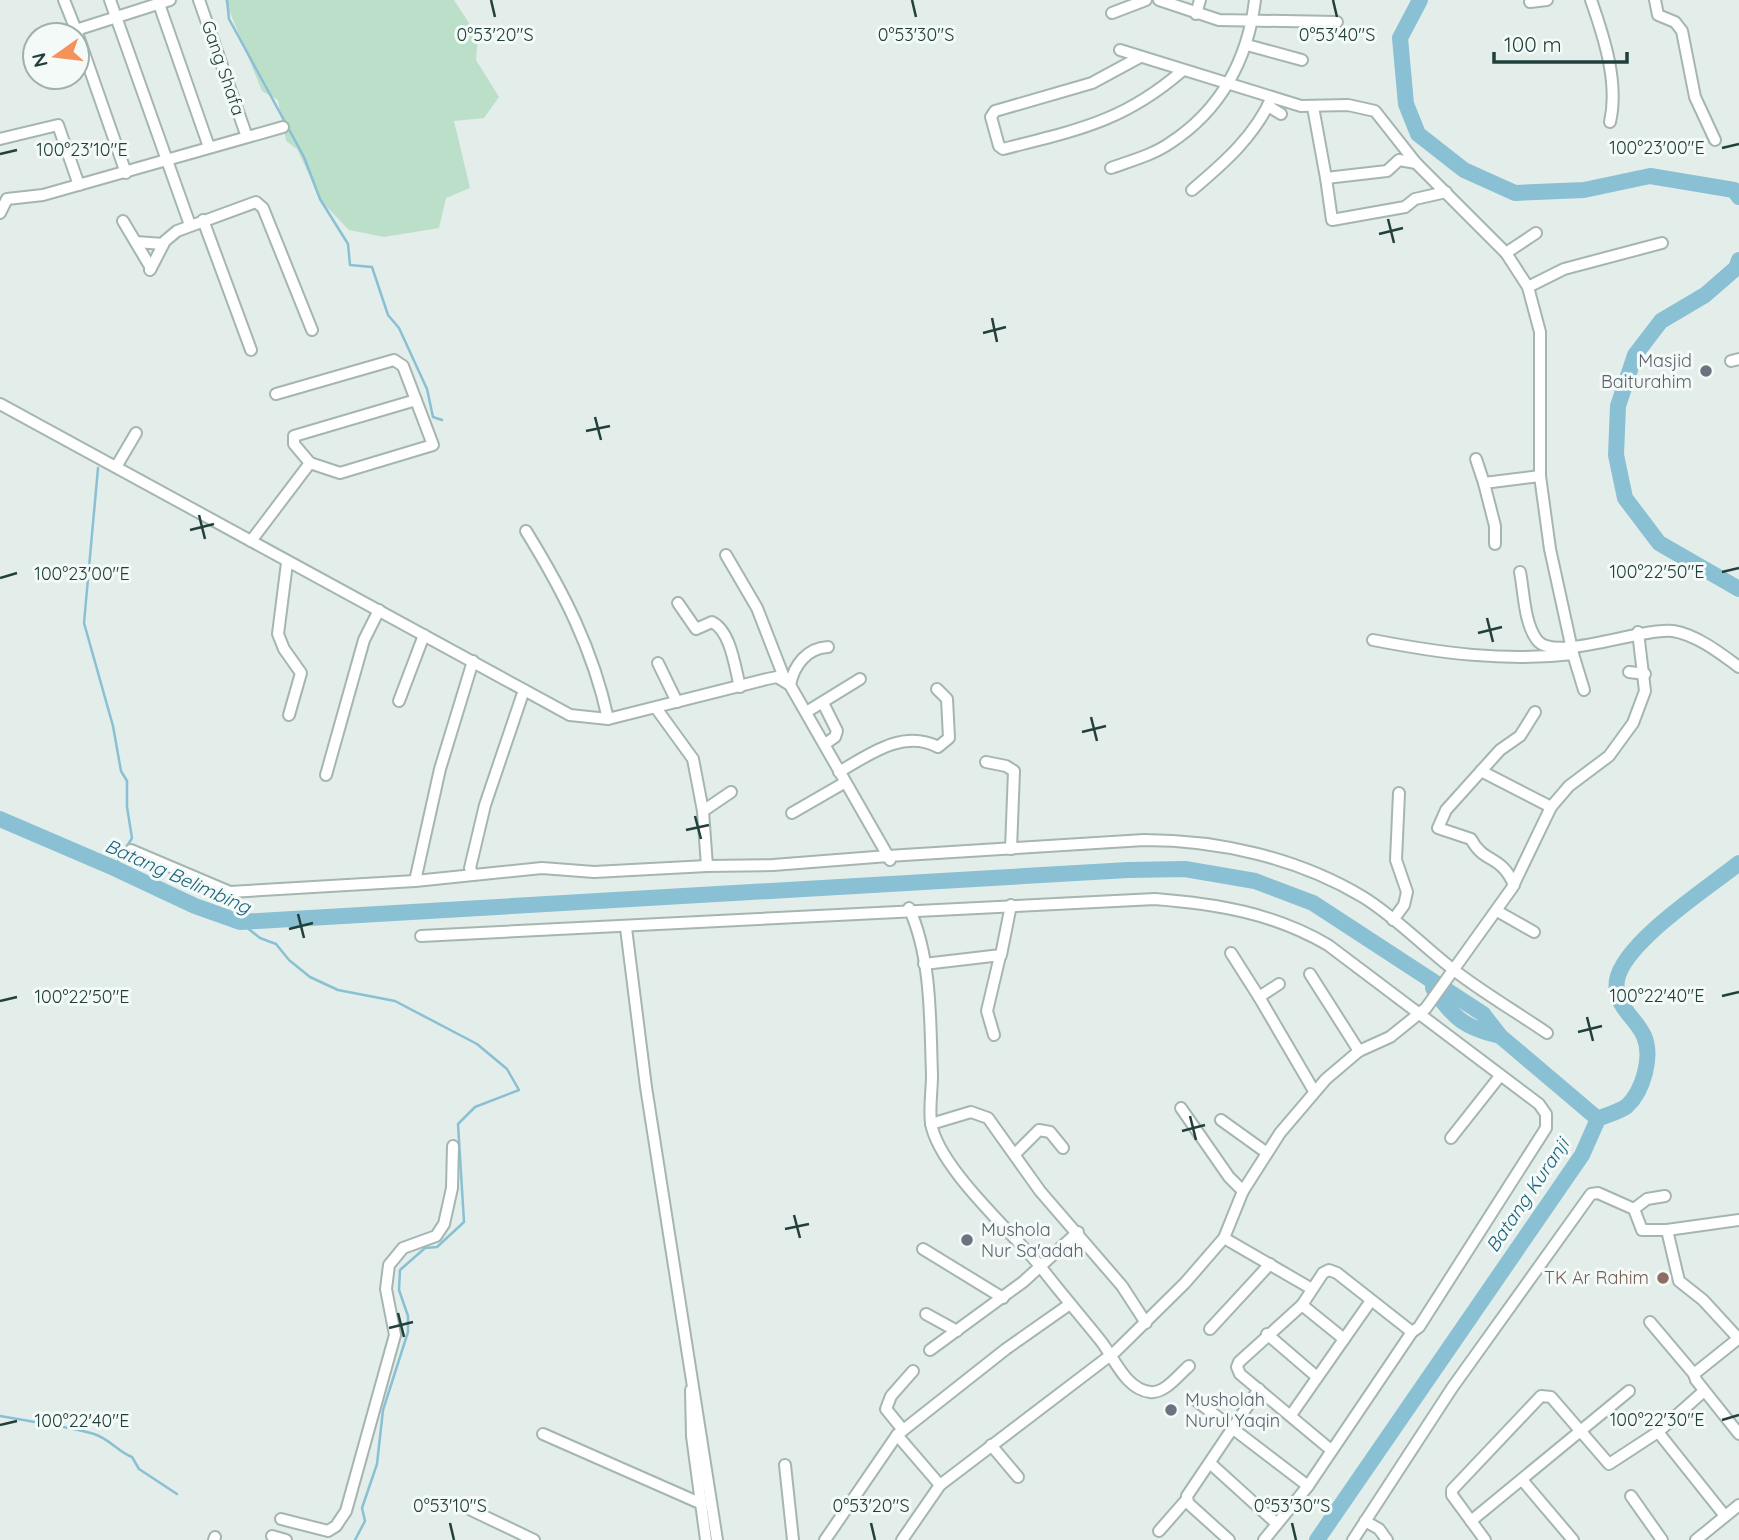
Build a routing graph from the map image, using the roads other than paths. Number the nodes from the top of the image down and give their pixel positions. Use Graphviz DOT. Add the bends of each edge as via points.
graph roads {
  1 [pos="64,0"];
  2 [pos="110,0"];
  3 [pos="199,0"];
  4 [pos="1146,0"];
  5 [pos="1158,0"];
  6 [pos="1199,0"];
  7 [pos="1255,0"];
  8 [pos="1547,0"];
  9 [pos="1591,0"];
  10 [pos="1655,0"];
  11 [pos="163,2"];
  12 [pos="1530,2"];
  13 [pos="1112,13"];
  14 [pos="1196,14"];
  15 [pos="115,17"];
  16 [pos="72,21"];
  17 [pos="1252,21"];
  18 [pos="1337,22"];
  19 [pos="91,25"];
  20 [pos="1247,45"];
  21 [pos="1120,50"];
  22 [pos="1140,57"];
  23 [pos="1302,60"];
  24 [pos="1182,71"];
  25 [pos="91,73"];
  26 [pos="1229,82"];
  27 [pos="1270,102"];
  28 [pos="1313,107"];
  29 [pos="1281,114"];
  30 [pos="1610,122"];
  31 [pos="283,127"];
  32 [pos="247,137"];
  33 [pos="0,139"];
  34 [pos="1715,140"];
  35 [pos="209,147"];
  36 [pos="168,160"];
  37 [pos="1416,163"];
  38 [pos="1111,168"];
  39 [pos="126,173"];
  40 [pos="1326,178"];
  41 [pos="79,185"];
  42 [pos="1192,190"];
  43 [pos="1446,192"];
  44 [pos="0,213"];
  45 [pos="123,220"];
  46 [pos="203,220"];
  47 [pos="190,225"];
  48 [pos="1536,233"];
  49 [pos="136,242"];
  50 [pos="1661,243"];
  51 [pos="163,244"];
  52 [pos="1506,253"];
  53 [pos="1528,287"];
  54 [pos="312,330"];
  55 [pos="251,350"];
  56 [pos="276,394"];
  57 [pos="416,400"];
  58 [pos="1,405"];
  59 [pos="136,433"];
  60 [pos="1476,459"];
  61 [pos="310,463"];
  62 [pos="116,467"];
  63 [pos="1539,476"];
  64 [pos="1484,483"];
  65 [pos="526,531"];
  66 [pos="251,541"];
  67 [pos="1495,544"];
  68 [pos="726,555"];
  69 [pos="287,563"];
  70 [pos="1520,572"];
  71 [pos="678,603"];
  72 [pos="379,610"];
  73 [pos="1639,632"];
  74 [pos="424,635"];
  75 [pos="1373,640"];
  76 [pos="828,647"];
  77 [pos="1573,651"];
  78 [pos="472,661"];
  79 [pos="658,663"];
  80 [pos="1739,667"];
  81 [pos="1629,672"];
  82 [pos="1645,674"];
  83 [pos="860,679"];
  84 [pos="788,682"];
  85 [pos="740,687"];
  86 [pos="937,689"];
  87 [pos="524,690"];
  88 [pos="1584,690"];
  89 [pos="398,701"];
  90 [pos="677,702"];
  91 [pos="823,703"];
  92 [pos="656,708"];
  93 [pos="808,711"];
  94 [pos="1535,712"];
  95 [pos="289,715"];
  96 [pos="608,719"];
  97 [pos="825,744"];
  98 [pos="986,762"];
  99 [pos="1481,771"];
  100 [pos="839,772"];
  101 [pos="326,775"];
  102 [pos="844,783"];
  103 [pos="731,793"];
  104 [pos="1399,793"];
  105 [pos="1551,807"];
  106 [pos="703,811"];
  107 [pos="792,813"];
  108 [pos="1011,849"];
  109 [pos="131,850"];
  110 [pos="889,858"];
  111 [pos="706,866"];
  112 [pos="473,875"];
  113 [pos="415,881"];
  114 [pos="1514,885"];
  115 [pos="1011,905"];
  116 [pos="910,909"];
  117 [pos="1497,911"];
  118 [pos="1393,920"];
  119 [pos="626,928"];
  120 [pos="1534,932"];
  121 [pos="421,936"];
  122 [pos="1231,953"];
  123 [pos="1000,956"];
  124 [pos="924,964"];
  125 [pos="1451,972"];
  126 [pos="1310,974"];
  127 [pos="1279,984"];
  128 [pos="1259,997"];
  129 [pos="1422,1012"];
  130 [pos="1547,1033"];
  131 [pos="995,1035"];
  132 [pos="1360,1051"];
  133 [pos="1500,1076"];
  134 [pos="1314,1091"];
  135 [pos="1181,1108"];
  136 [pos="1221,1120"];
  137 [pos="931,1125"];
  138 [pos="1451,1138"];
  139 [pos="453,1146"];
  140 [pos="1063,1148"];
  141 [pos="1268,1153"];
  142 [pos="1015,1154"];
  143 [pos="1242,1191"];
  144 [pos="1665,1196"];
  145 [pos="1634,1209"];
  146 [pos="1739,1220"];
  147 [pos="1667,1230"];
  148 [pos="1078,1232"];
  149 [pos="1224,1238"];
  150 [pos="923,1249"];
  151 [pos="1270,1264"];
  152 [pos="1041,1268"];
  153 [pos="1312,1289"];
  154 [pos="1003,1298"];
  155 [pos="1370,1302"];
  156 [pos="1070,1304"];
  157 [pos="1302,1306"];
  158 [pos="926,1314"];
  159 [pos="1650,1322"];
  160 [pos="1146,1323"];
  161 [pos="1210,1329"];
  162 [pos="957,1331"];
  163 [pos="1412,1332"];
  164 [pos="1267,1334"];
  165 [pos="1344,1339"];
  166 [pos="1739,1339"];
  167 [pos="930,1350"];
  168 [pos="1111,1353"];
  169 [pos="1189,1366"];
  170 [pos="913,1371"];
  171 [pos="1694,1374"];
  172 [pos="1317,1377"];
  173 [pos="693,1386"];
  174 [pos="1259,1389"];
  175 [pos="1629,1391"];
  176 [pos="1704,1391"];
  177 [pos="1198,1402"];
  178 [pos="1291,1415"];
  179 [pos="1230,1428"];
  180 [pos="900,1432"];
  181 [pos="1579,1432"];
  182 [pos="1658,1432"];
  183 [pos="543,1434"];
  184 [pos="1739,1434"];
  185 [pos="991,1445"];
  186 [pos="1331,1450"];
  187 [pos="1210,1464"];
  188 [pos="785,1465"];
  189 [pos="1018,1477"];
  190 [pos="1523,1481"];
  191 [pos="940,1485"];
  192 [pos="1308,1486"];
  193 [pos="1631,1496"];
  194 [pos="1187,1499"];
  195 [pos="702,1504"];
  196 [pos="1739,1505"];
  197 [pos="467,1508"];
  198 [pos="1726,1516"];
  199 [pos="281,1519"];
  200 [pos="1365,1521"];
  201 [pos="1471,1521"];
  202 [pos="1276,1523"];
  203 [pos="308,1527"];
  204 [pos="1159,1531"];
  205 [pos="1218,1531"];
  206 [pos="272,1536"];
  207 [pos="286,1540"];
  208 [pos="305,1540"];
  209 [pos="534,1540"];
  210 [pos="706,1540"];
  211 [pos="717,1540"];
  212 [pos="793,1540"];
  213 [pos="825,1540"];
  214 [pos="902,1540"];
  215 [pos="1211,1540"];
  216 [pos="1229,1540"];
  217 [pos="1264,1540"];
  218 [pos="1353,1540"];
  219 [pos="1387,1540"];
  220 [pos="1485,1540"];
  221 [pos="1573,1540"];
  222 [pos="1662,1540"];
  223 [pos="1696,1540"];
  1 -- 16 [label="street"];
  2 -- 15 [label="street"];
  3 -- 32 [label="street, Gang Shafa"];
  4 -- 13 [label="street"];
  5 -- 14 [label="street"];
  6 -- 14 [label="street"];
  7 -- 17 [label="street"];
  8 -- 12 [label="street"];
  9 -- 30 [label="street" via="1601,27 1613,96"];
  10 -- 34 [label="street" via="1658,15 1675,22 1682,31 1695,97"];
  11 -- 15 [label="street"];
  11 -- 35 [label="street"];
  14 -- 17 [label="street"];
  15 -- 19 [label="street"];
  15 -- 36 [label="street"];
  17 -- 18 [label="street"];
  17 -- 20 [label="street"];
  20 -- 23 [label="street"];
  20 -- 26 [label="street"];
  21 -- 22 [label="street"];
  22 -- 24 [label="street"];
  22 -- 24 [label="street" via="1092,83 995,111 991,117 999,146 1003,149 1115,117 1148,99"];
  24 -- 26 [label="street"];
  25 -- 39 [label="street"];
  26 -- 27 [label="street"];
  26 -- 38 [label="street" via="1207,112 1170,144"];
  27 -- 28 [label="street"];
  27 -- 29 [label="street"];
  27 -- 42 [label="street" via="1224,163"];
  28 -- 37 [label="street" via="1348,105 1375,111"];
  28 -- 40 [label="street"];
  31 -- 32 [label="street"];
  32 -- 35 [label="street"];
  33 -- 41 [label="street" via="58,125"];
  35 -- 36 [label="street"];
  36 -- 39 [label="street"];
  36 -- 47 [label="street"];
  37 -- 40 [label="street" via="1399,160 1387,171"];
  37 -- 43 [label="street"];
  39 -- 41 [label="street"];
  40 -- 43 [label="street" via="1332,219 1405,207 1415,199"];
  41 -- 44 [label="street" via="6,199"];
  43 -- 52 [label="street"];
  45 -- 49 [label="street"];
  46 -- 47 [label="street"];
  46 -- 54 [label="street" via="260,203"];
  46 -- 55 [label="street"];
  47 -- 51 [label="street"];
  48 -- 52 [label="street"];
  49 -- 51 [label="street"];
  49 -- 51 [label="street" via="151,269"];
  50 -- 53 [label="street" via="1564,269"];
  52 -- 53 [label="street"];
  53 -- 63 [label="street" via="1540,332"];
  56 -- 57 [label="street" via="394,360 403,366"];
  57 -- 61 [label="street" via="294,436 294,444"];
  57 -- 61 [label="street" via="433,445 340,473"];
  58 -- 62 [label="street"];
  59 -- 62 [label="street"];
  60 -- 64 [label="street"];
  61 -- 66 [label="street"];
  62 -- 66 [label="street"];
  63 -- 64 [label="street"];
  63 -- 77 [label="street"];
  64 -- 67 [label="street"];
  65 -- 96 [label="street" via="567,599"];
  66 -- 69 [label="street"];
  68 -- 84 [label="street" via="757,608"];
  69 -- 72 [label="street"];
  69 -- 95 [label="street" via="278,634 300,673"];
  70 -- 77 [label="street" via="1536,639 1549,648"];
  71 -- 85 [label="street" via="696,629 717,624"];
  72 -- 74 [label="street"];
  72 -- 101 [label="street" via="364,640"];
  73 -- 77 [label="street"];
  73 -- 80 [label="street" via="1660,630 1688,636"];
  73 -- 82 [label="street"];
  74 -- 78 [label="street"];
  74 -- 89 [label="street"];
  75 -- 77 [label="street" via="1490,658"];
  76 -- 84 [label="street" via="803,657"];
  77 -- 88 [label="street"];
  78 -- 87 [label="street"];
  78 -- 113 [label="street" via="440,769"];
  79 -- 90 [label="street"];
  81 -- 82 [label="street"];
  82 -- 105 [label="street" via="1642,705 1624,739"];
  83 -- 91 [label="street"];
  84 -- 85 [label="street" via="777,677"];
  84 -- 93 [label="street"];
  85 -- 90 [label="street"];
  86 -- 100 [label="street" via="947,699 949,738 938,747 922,739 897,743"];
  87 -- 96 [label="street" via="570,715"];
  87 -- 112 [label="street" via="485,805 470,868"];
  90 -- 92 [label="street"];
  91 -- 93 [label="street"];
  91 -- 97 [label="street" via="837,731"];
  92 -- 96 [label="street"];
  92 -- 106 [label="street" via="693,758"];
  93 -- 97 [label="street"];
  94 -- 99 [label="street" via="1520,736"];
  97 -- 100 [label="street"];
  98 -- 108 [label="street" via="1014,771"];
  99 -- 105 [label="street"];
  99 -- 114 [label="street" via="1446,810 1438,828 1471,839 1479,852 1503,865"];
  100 -- 102 [label="street"];
  102 -- 107 [label="street"];
  102 -- 110 [label="street"];
  103 -- 106 [label="street"];
  104 -- 118 [label="street" via="1396,860 1407,892"];
  105 -- 114 [label="street"];
  106 -- 111 [label="street"];
  108 -- 110 [label="street"];
  108 -- 118 [label="street" via="1144,840 1205,843 1310,872 1364,897"];
  109 -- 113 [label="street" via="230,892"];
  110 -- 111 [label="street"];
  111 -- 112 [label="street"];
  112 -- 113 [label="street"];
  114 -- 117 [label="street"];
  115 -- 116 [label="street"];
  115 -- 123 [label="street"];
  115 -- 129 [label="street" via="1155,899 1253,912 1299,928 1328,945"];
  116 -- 119 [label="street"];
  116 -- 124 [label="street"];
  117 -- 120 [label="street"];
  117 -- 125 [label="street"];
  118 -- 125 [label="street"];
  119 -- 121 [label="street"];
  119 -- 173 [label="street"];
  122 -- 128 [label="street"];
  123 -- 124 [label="street"];
  123 -- 131 [label="street" via="987,1011"];
  124 -- 137 [label="street"];
  125 -- 129 [label="street"];
  125 -- 130 [label="street"];
  126 -- 132 [label="street"];
  127 -- 128 [label="street"];
  128 -- 134 [label="street"];
  129 -- 132 [label="street" via="1390,1037"];
  129 -- 133 [label="street"];
  132 -- 134 [label="street"];
  133 -- 138 [label="street"];
  133 -- 163 [label="street" via="1539,1104 1546,1114 1546,1128 1452,1279"];
  134 -- 141 [label="street"];
  135 -- 143 [label="street"];
  136 -- 141 [label="street"];
  137 -- 142 [label="street" via="971,1112 983,1114"];
  137 -- 152 [label="street" via="974,1195"];
  139 -- 203 [label="street" via="452,1188 444,1224 436,1236 403,1248 389,1265 386,1289 395,1335 346,1511 331,1530"];
  140 -- 142 [label="street" via="1050,1132 1042,1130"];
  141 -- 143 [label="street"];
  142 -- 148 [label="street" via="1040,1191"];
  143 -- 149 [label="street"];
  144 -- 145 [label="street" via="1647,1199"];
  145 -- 147 [label="street" via="1642,1230"];
  145 -- 200 [label="street" via="1591,1194 1452,1388"];
  146 -- 147 [label="street"];
  147 -- 166 [label="street" via="1679,1281"];
  148 -- 152 [label="street"];
  148 -- 160 [label="street"];
  149 -- 151 [label="street"];
  149 -- 160 [label="street"];
  150 -- 154 [label="street"];
  151 -- 153 [label="street"];
  151 -- 161 [label="street"];
  152 -- 154 [label="street"];
  152 -- 156 [label="street"];
  153 -- 155 [label="street" via="1323,1273 1332,1270"];
  153 -- 157 [label="street"];
  154 -- 162 [label="street"];
  155 -- 163 [label="street"];
  155 -- 165 [label="street"];
  156 -- 168 [label="street"];
  156 -- 180 [label="street"];
  157 -- 164 [label="street"];
  157 -- 165 [label="street"];
  158 -- 162 [label="street"];
  159 -- 171 [label="street"];
  160 -- 168 [label="street"];
  162 -- 167 [label="street"];
  163 -- 186 [label="street"];
  164 -- 172 [label="street"];
  164 -- 174 [label="street" via="1237,1367"];
  165 -- 172 [label="street"];
  166 -- 171 [label="street"];
  168 -- 169 [label="street" via="1129,1382 1148,1392 1164,1388"];
  168 -- 185 [label="street"];
  170 -- 180 [label="street" via="886,1409"];
  171 -- 176 [label="street"];
  172 -- 178 [label="street"];
  173 -- 195 [label="street" via="689,1408"];
  173 -- 211 [label="street"];
  174 -- 178 [label="street"];
  174 -- 179 [label="street"];
  175 -- 181 [label="street"];
  176 -- 182 [label="street"];
  176 -- 184 [label="street"];
  177 -- 179 [label="street"];
  178 -- 186 [label="street"];
  179 -- 187 [label="street"];
  179 -- 192 [label="street"];
  180 -- 191 [label="street"];
  180 -- 213 [label="street"];
  181 -- 182 [label="street" via="1609,1464"];
  181 -- 190 [label="street"];
  181 -- 201 [label="street" via="1551,1397 1541,1396 1452,1490"];
  182 -- 198 [label="street"];
  183 -- 195 [label="street"];
  185 -- 189 [label="street"];
  185 -- 191 [label="street"];
  186 -- 192 [label="street"];
  187 -- 194 [label="street"];
  187 -- 202 [label="street"];
  188 -- 212 [label="street"];
  190 -- 201 [label="street"];
  190 -- 221 [label="street"];
  191 -- 214 [label="street"];
  192 -- 202 [label="street"];
  193 -- 222 [label="street"];
  194 -- 204 [label="street"];
  194 -- 205 [label="street"];
  195 -- 210 [label="street"];
  196 -- 198 [label="street"];
  197 -- 209 [label="street"];
  198 -- 223 [label="street"];
  199 -- 203 [label="street"];
  200 -- 218 [label="street"];
  200 -- 219 [label="street"];
  201 -- 220 [label="street"];
  202 -- 217 [label="street"];
  203 -- 208 [label="street"];
  205 -- 215 [label="street"];
  205 -- 216 [label="street"];
  206 -- 207 [label="street"];
}
